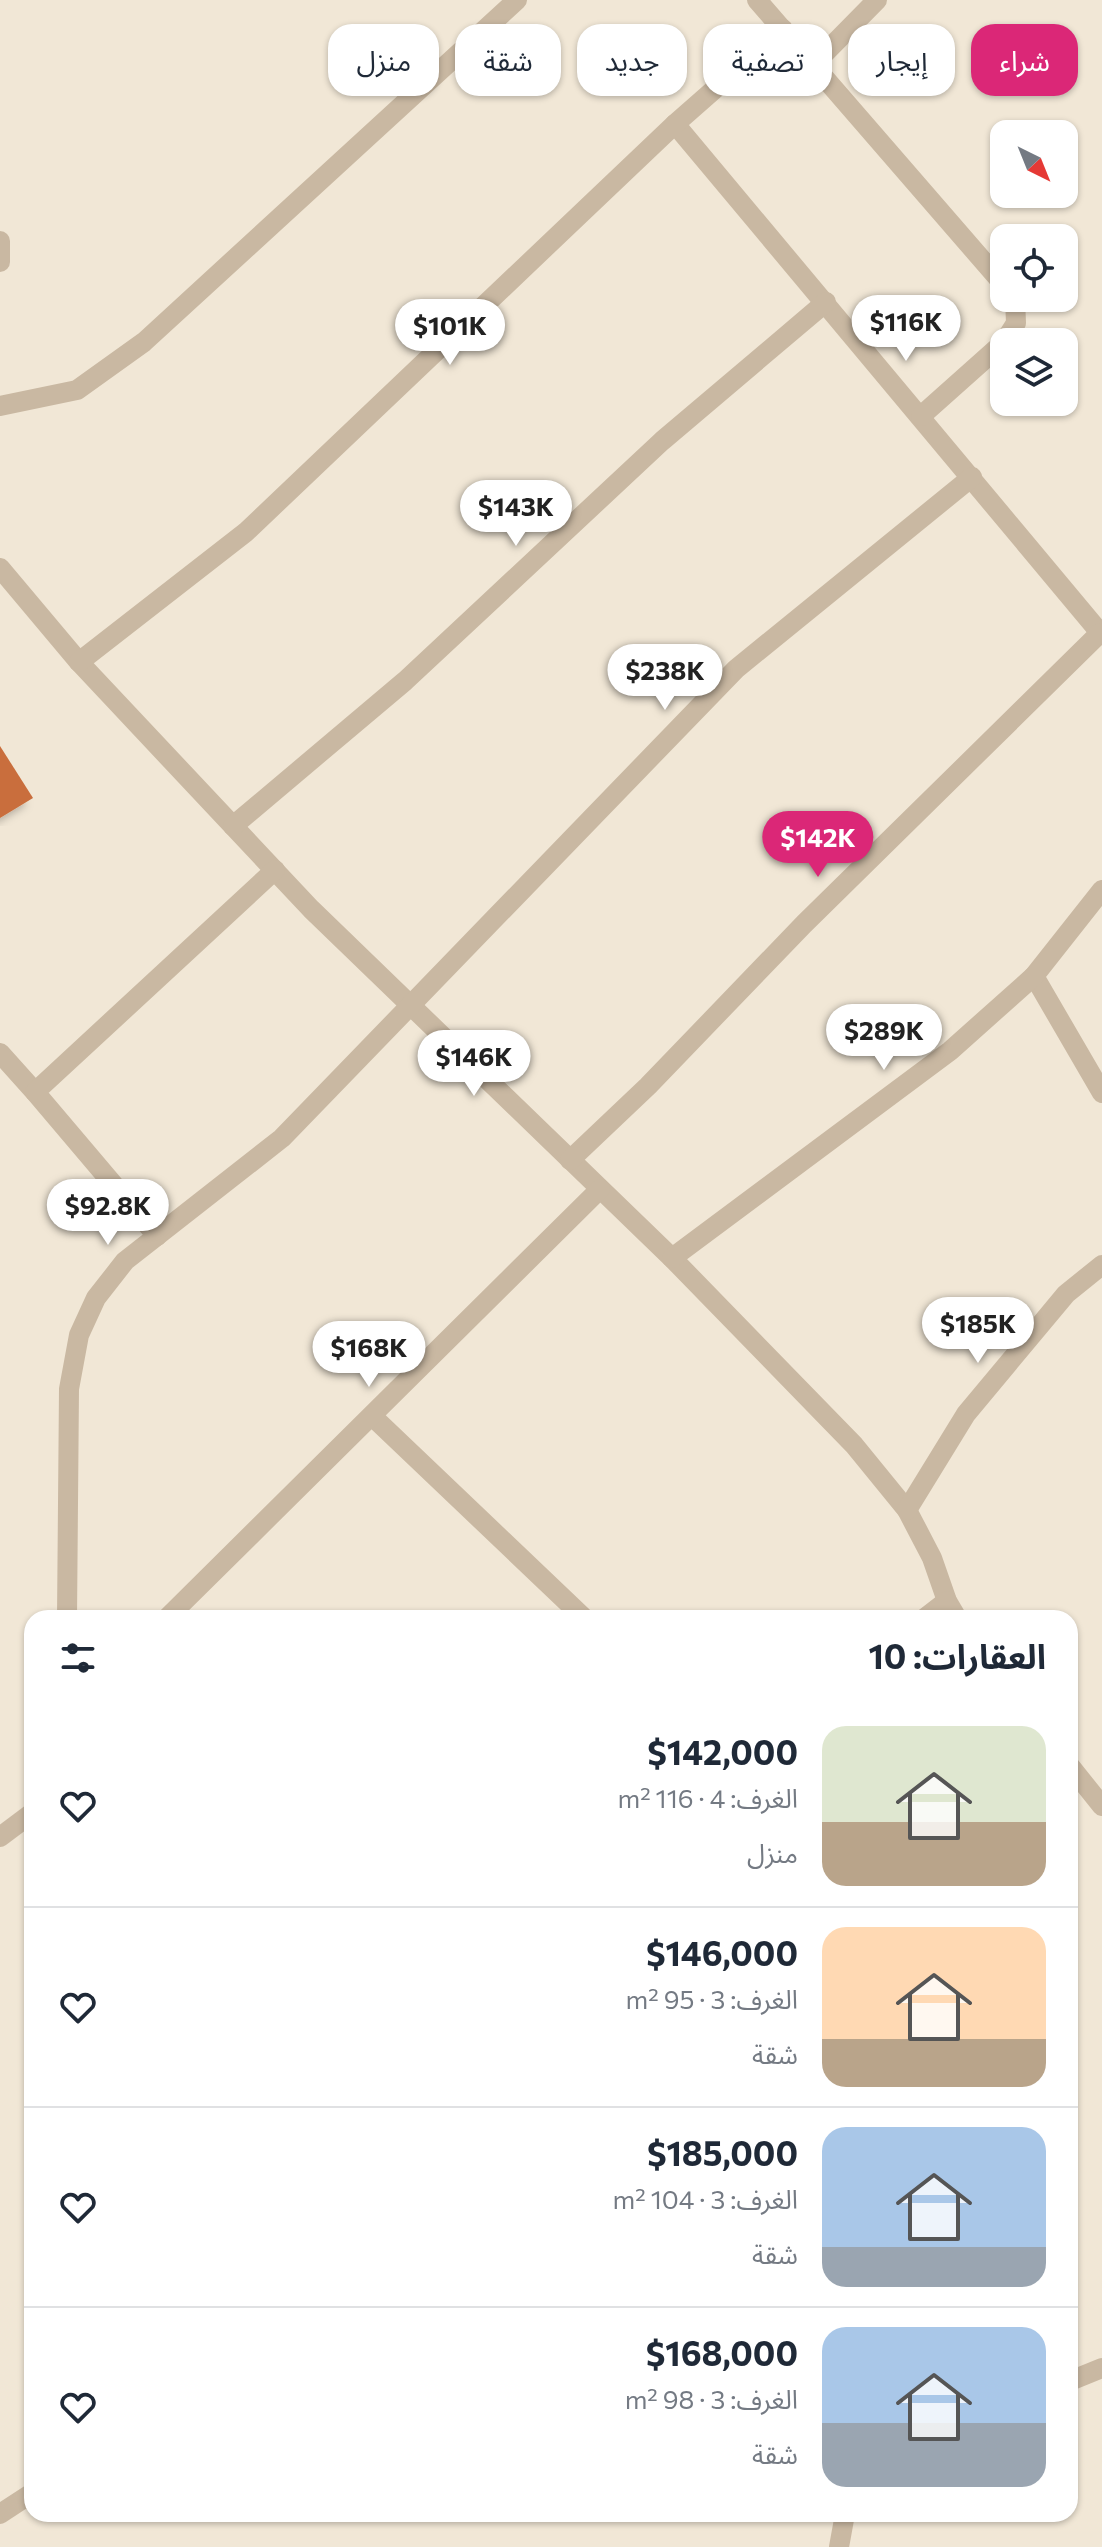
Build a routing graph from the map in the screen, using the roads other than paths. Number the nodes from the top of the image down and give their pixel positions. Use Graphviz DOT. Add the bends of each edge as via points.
graph roads {
  1 [pos="517,0"];
  2 [pos="757,0"];
  3 [pos="877,0"];
  4 [pos="779,24"];
  5 [pos="832,46"];
  6 [pos="832,85"];
  7 [pos="707,96"];
  8 [pos="675,124"];
  9 [pos="0,241"];
  10 [pos="0,262"];
  11 [pos="990,269"];
  12 [pos="826,302"];
  13 [pos="1016,312"];
  14 [pos="0,406"];
  15 [pos="921,416"];
  16 [pos="972,477"];
  17 [pos="0,568"];
  18 [pos="1101,634"];
  19 [pos="79,662"];
  20 [pos="233,826"];
  21 [pos="275,870"];
  22 [pos="1102,890"];
  23 [pos="1034,976"];
  24 [pos="412,1006"];
  25 [pos="0,1053"];
  26 [pos="35,1092"];
  27 [pos="1102,1093"];
  28 [pos="570,1160"];
  29 [pos="600,1189"];
  30 [pos="157,1236"];
  31 [pos="672,1258"];
  32 [pos="1102,1265"];
  33 [pos="372,1416"];
  34 [pos="907,1510"];
  35 [pos="67,1610"];
  36 [pos="175,1610"];
  37 [pos="576,1610"];
  38 [pos="952,1610"];
  39 [pos="1078,1776"];
  40 [pos="1102,1806"];
  41 [pos="24,1819"];
  42 [pos="0,1837"];
  43 [pos="1102,2368"];
  44 [pos="1078,2378"];
  45 [pos="24,2498"];
  46 [pos="0,2514"];
  47 [pos="844,2522"];
  48 [pos="839,2547"];
  1 -- 14 [label="street" via="144,342 77,390"];
  2 -- 4 [label="street"];
  3 -- 5 [label="street"];
  6 -- 11 [label="street"];
  7 -- 8 [label="street"];
  8 -- 12 [label="street"];
  8 -- 19 [label="street" via="246,532"];
  9 -- 10 [label="street"];
  12 -- 15 [label="street"];
  12 -- 20 [label="street" via="662,441 405,681"];
  13 -- 15 [label="street" via="1016,323 1004,342"];
  15 -- 16 [label="street"];
  16 -- 18 [label="street"];
  16 -- 24 [label="street" via="736,669"];
  17 -- 19 [label="street"];
  18 -- 28 [label="street"];
  19 -- 20 [label="street"];
  20 -- 21 [label="street"];
  21 -- 24 [label="street"];
  21 -- 26 [label="street"];
  22 -- 23 [label="street"];
  23 -- 27 [label="street"];
  23 -- 31 [label="street" via="950,1051"];
  24 -- 28 [label="street"];
  24 -- 30 [label="street" via="282,1138"];
  25 -- 26 [label="street"];
  26 -- 30 [label="street"];
  28 -- 29 [label="street"];
  29 -- 31 [label="street"];
  29 -- 33 [label="street"];
  30 -- 35 [label="street" via="125,1261 96,1298 79,1335 69,1389"];
  31 -- 34 [label="street" via="854,1445"];
  32 -- 34 [label="street" via="1066,1294 966,1414"];
  33 -- 36 [label="street"];
  33 -- 37 [label="street"];
  34 -- 38 [label="street"];
  39 -- 40 [label="street"];
  41 -- 42 [label="street"];
  43 -- 44 [label="street"];
  45 -- 46 [label="street"];
  47 -- 48 [label="street"];
}
